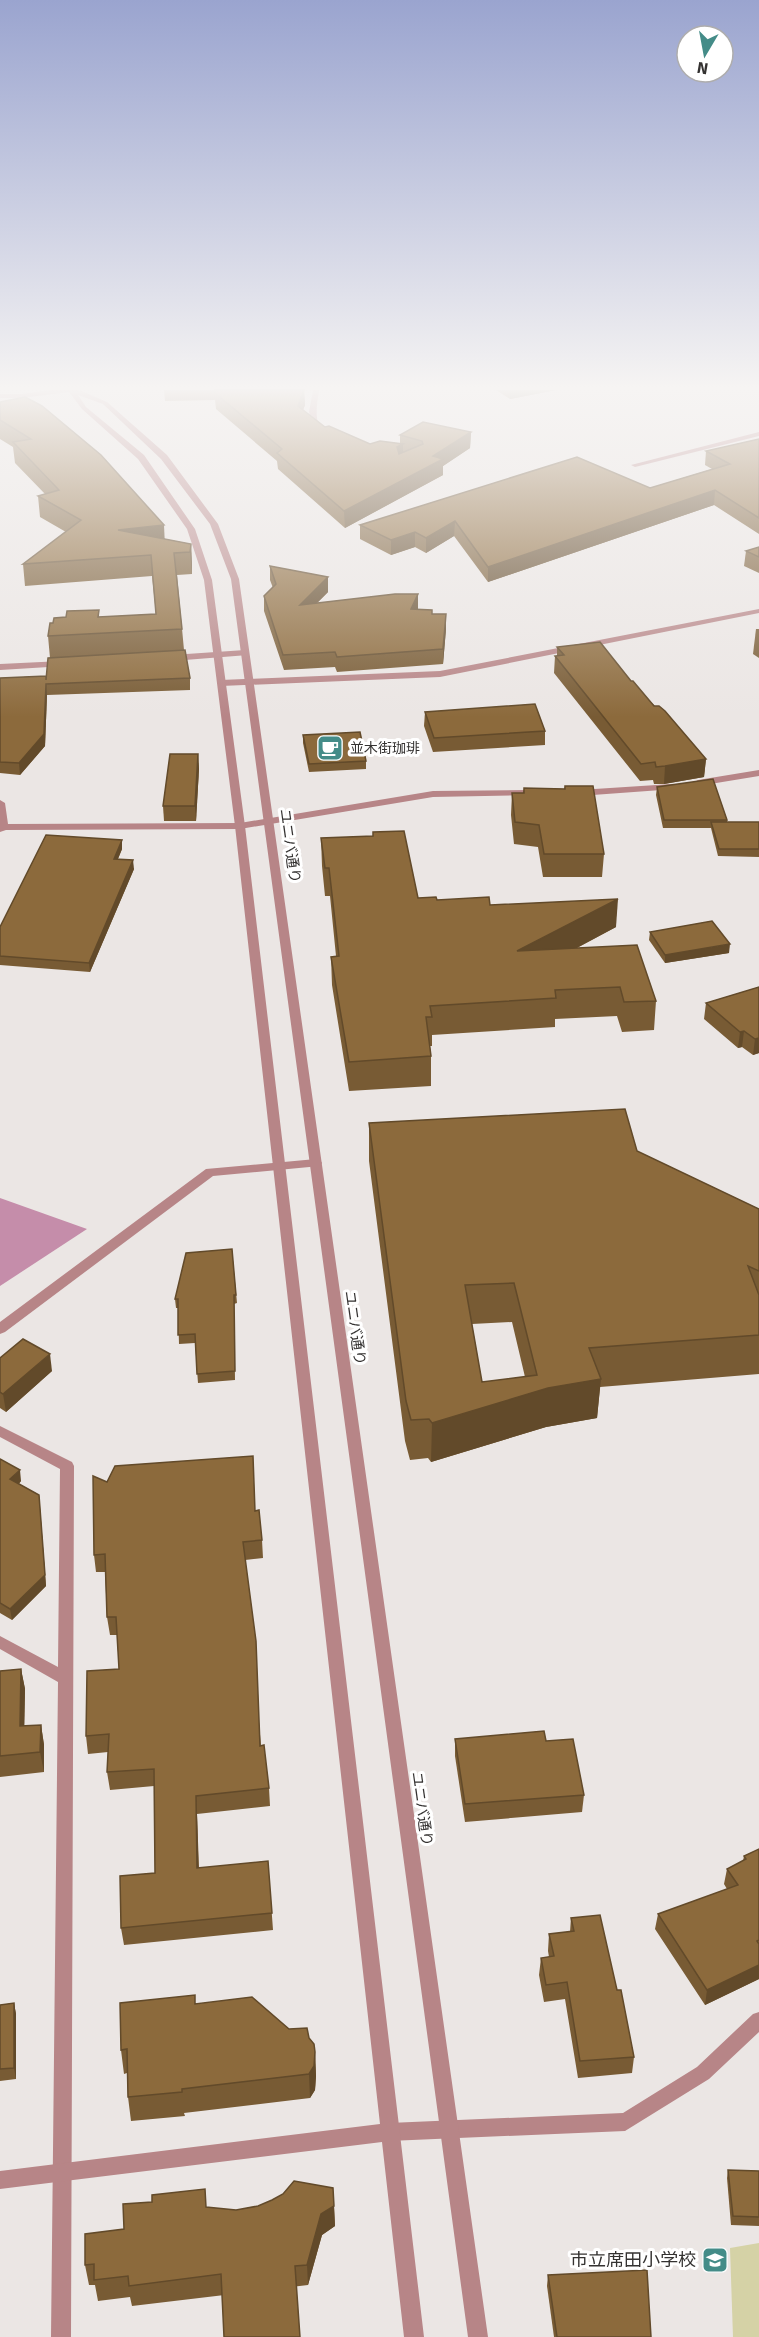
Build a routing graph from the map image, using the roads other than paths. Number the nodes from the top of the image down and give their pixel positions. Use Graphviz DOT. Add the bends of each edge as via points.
graph roads {
  1 [pos="170,499"];
  2 [pos="195,499"];
  3 [pos="759,611"];
  4 [pos="245,653"];
  5 [pos="217,655"];
  6 [pos="160,658"];
  7 [pos="69,663"];
  8 [pos="0,667"];
  9 [pos="249,682"];
  10 [pos="221,683"];
  11 [pos="759,773"];
  12 [pos="540,793"];
  13 [pos="563,793"];
  14 [pos="0,803"];
  15 [pos="270,821"];
  16 [pos="240,826"];
  17 [pos="2,828"];
  18 [pos="315,1163"];
  19 [pos="278,1166"];
  20 [pos="0,1329"];
  21 [pos="0,1431"];
  22 [pos="0,1642"];
  23 [pos="64,1678"];
  24 [pos="759,2020"];
  25 [pos="448,2129"];
  26 [pos="389,2132"];
  27 [pos="61,2173"];
  28 [pos="0,2180"];
  29 [pos="61,2337"];
  30 [pos="414,2337"];
  31 [pos="478,2337"];
  1 -- 5 [label="street" via="191,529 208,580"];
  2 -- 4 [label="street, ユニバ通り" via="214,524 235,579"];
  3 -- 9 [label="street" via="440,674"];
  4 -- 5 [label="street"];
  4 -- 9 [label="street, ユニバ通り"];
  5 -- 6 [label="street"];
  5 -- 10 [label="street"];
  7 -- 8 [label="street"];
  9 -- 10 [label="street"];
  9 -- 15 [label="street, ユニバ通り"];
  10 -- 16 [label="street"];
  11 -- 13 [label="street" via="663,789"];
  12 -- 15 [label="street" via="433,794"];
  14 -- 17 [label="street"];
  15 -- 16 [label="street"];
  15 -- 18 [label="street, ユニバ通り"];
  16 -- 17 [label="street"];
  16 -- 19 [label="street"];
  18 -- 19 [label="street"];
  18 -- 25 [label="street, ユニバ通り"];
  19 -- 20 [label="street" via="210,1172"];
  19 -- 26 [label="street"];
  21 -- 23 [label="street" via="67,1466"];
  22 -- 23 [label="street"];
  23 -- 27 [label="street"];
  24 -- 25 [label="street" via="703,2073 625,2122"];
  25 -- 26 [label="street"];
  25 -- 31 [label="street, ユニバ通り"];
  26 -- 27 [label="street"];
  26 -- 30 [label="street"];
  27 -- 28 [label="street"];
  27 -- 29 [label="street"];
}
